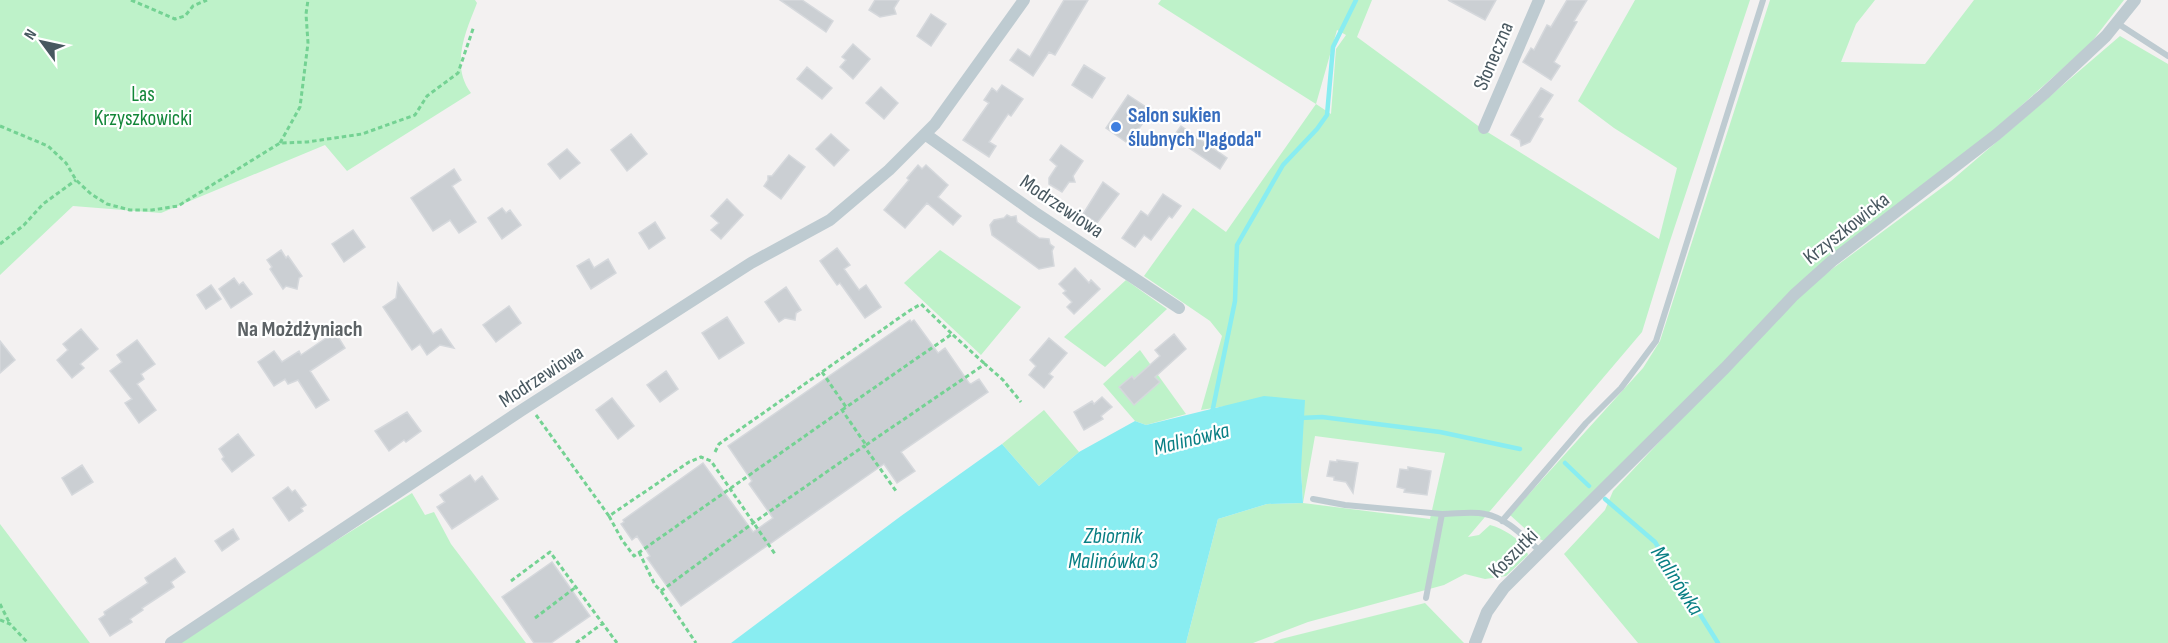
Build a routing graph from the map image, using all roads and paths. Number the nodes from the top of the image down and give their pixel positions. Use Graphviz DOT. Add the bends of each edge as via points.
graph roads {
  1 [pos="131,0"];
  2 [pos="207,0"];
  3 [pos="308,0"];
  4 [pos="1024,0"];
  5 [pos="1539,0"];
  6 [pos="1763,0"];
  7 [pos="2135,0"];
  8 [pos="2116,23"];
  9 [pos="474,26"];
  10 [pos="2168,56"];
  11 [pos="0,126"];
  12 [pos="1484,128"];
  13 [pos="925,134"];
  14 [pos="280,143"];
  15 [pos="76,180"];
  16 [pos="0,244"];
  17 [pos="1179,308"];
  18 [pos="952,334"];
  19 [pos="984,364"];
  20 [pos="822,372"];
  21 [pos="1021,402"];
  22 [pos="529,406"];
  23 [pos="844,408"];
  24 [pos="865,445"];
  25 [pos="715,452"];
  26 [pos="729,489"];
  27 [pos="896,491"];
  28 [pos="1313,499"];
  29 [pos="1593,500"];
  30 [pos="1442,514"];
  31 [pos="609,516"];
  32 [pos="1498,519"];
  33 [pos="753,523"];
  34 [pos="639,552"];
  35 [pos="1540,552"];
  36 [pos="775,554"];
  37 [pos="511,581"];
  38 [pos="576,587"];
  39 [pos="661,591"];
  40 [pos="1426,598"];
  41 [pos="0,604"];
  42 [pos="535,618"];
  43 [pos="0,620"];
  44 [pos="603,623"];
  45 [pos="10,624"];
  46 [pos="28,643"];
  47 [pos="171,643"];
  48 [pos="576,643"];
  49 [pos="617,643"];
  50 [pos="696,643"];
  51 [pos="1475,643"];
  1 -- 2 [label="path" via="175,19"];
  3 -- 14 [label="path" via="308,43 300,107"];
  4 -- 13 [label="street, Modrzewiowa"];
  5 -- 12 [label="street, Słoneczna"];
  6 -- 32 [label="lane" via="1656,341 1621,388"];
  7 -- 8 [label="street, Krzyszkowicka"];
  8 -- 10 [label="lane"];
  8 -- 29 [label="street, Krzyszkowicka" via="1996,135 1832,261"];
  9 -- 14 [label="path" via="458,73 427,96 415,114 362,134"];
  11 -- 15 [label="path" via="48,146 66,163"];
  13 -- 17 [label="street, Modrzewiowa"];
  13 -- 22 [label="street, Modrzewiowa" via="830,220 752,263"];
  14 -- 15 [label="path" via="178,206 130,210 107,204"];
  15 -- 16 [label="path"];
  18 -- 19 [label="path"];
  18 -- 20 [label="path" via="921,304"];
  18 -- 23 [label="path"];
  19 -- 21 [label="path"];
  19 -- 24 [label="path"];
  20 -- 23 [label="path"];
  20 -- 25 [label="path" via="719,444"];
  22 -- 31 [label="path"];
  22 -- 47 [label="street, Modrzewiowa"];
  23 -- 24 [label="path"];
  23 -- 26 [label="path"];
  24 -- 27 [label="path"];
  24 -- 33 [label="path"];
  26 -- 31 [label="path" via="711,461 701,457"];
  26 -- 33 [label="path"];
  26 -- 34 [label="path"];
  28 -- 30 [label="lane"];
  29 -- 35 [label="street, Koszutki"];
  30 -- 32 [label="lane" via="1484,514"];
  30 -- 40 [label="lane"];
  31 -- 34 [label="path" via="634,556"];
  32 -- 35 [label="lane"];
  33 -- 36 [label="path"];
  33 -- 39 [label="path"];
  34 -- 39 [label="path"];
  35 -- 51 [label="street, Koszutki" via="1495,600"];
  37 -- 38 [label="path" via="550,552"];
  38 -- 42 [label="path"];
  38 -- 44 [label="path"];
  39 -- 50 [label="path"];
  41 -- 45 [label="path"];
  43 -- 45 [label="path"];
  44 -- 48 [label="path"];
  44 -- 49 [label="path"];
  45 -- 46 [label="path"];
}
